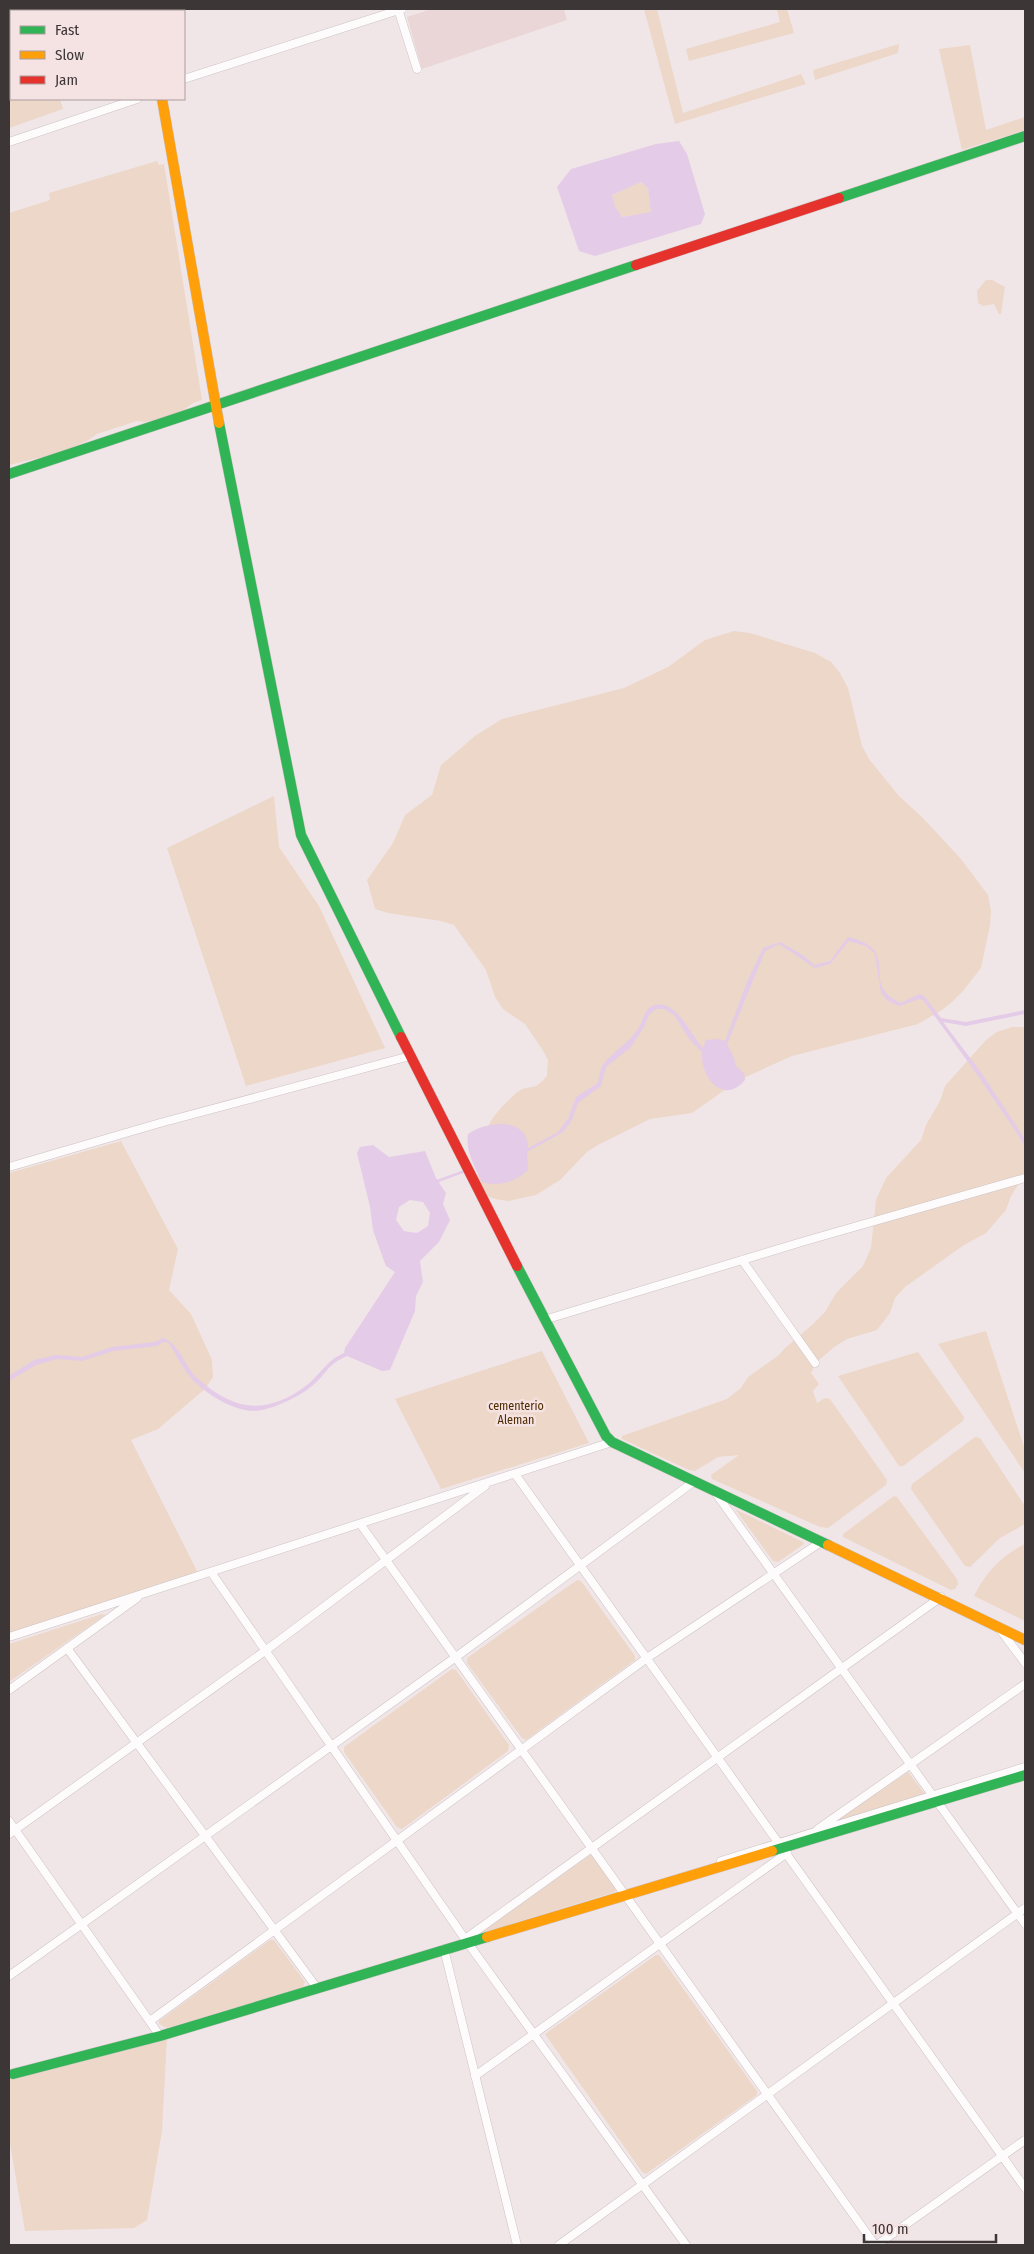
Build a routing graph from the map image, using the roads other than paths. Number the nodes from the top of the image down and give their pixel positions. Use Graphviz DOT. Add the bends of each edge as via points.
graph roads {
  1 [pos="399,9"];
  2 [pos="417,69"];
  3 [pos="185,79"];
  4 [pos="134,100"];
  5 [pos="162,100"];
  6 [pos="1025,136"];
  7 [pos="9,142"];
  8 [pos="216,406"];
  9 [pos="9,474"];
  10 [pos="410,1056"];
  11 [pos="9,1167"];
  12 [pos="1025,1178"];
  13 [pos="742,1260"];
  14 [pos="544,1320"];
  15 [pos="815,1363"];
  16 [pos="612,1442"];
  17 [pos="515,1474"];
  18 [pos="491,1482"];
  19 [pos="692,1483"];
  20 [pos="717,1495"];
  21 [pos="361,1524"];
  22 [pos="821,1542"];
  23 [pos="386,1560"];
  24 [pos="580,1565"];
  25 [pos="210,1572"];
  26 [pos="774,1574"];
  27 [pos="142,1594"];
  28 [pos="941,1597"];
  29 [pos="996,1624"];
  30 [pos="9,1637"];
  31 [pos="1025,1640"];
  32 [pos="67,1648"];
  33 [pos="265,1651"];
  34 [pos="456,1657"];
  35 [pos="647,1658"];
  36 [pos="1025,1663"];
  37 [pos="842,1668"];
  38 [pos="1025,1684"];
  39 [pos="9,1690"];
  40 [pos="136,1743"];
  41 [pos="331,1746"];
  42 [pos="522,1750"];
  43 [pos="718,1757"];
  44 [pos="911,1764"];
  45 [pos="1025,1767"];
  46 [pos="1025,1775"];
  47 [pos="936,1798"];
  48 [pos="9,1821"];
  49 [pos="12,1832"];
  50 [pos="811,1834"];
  51 [pos="205,1836"];
  52 [pos="397,1841"];
  53 [pos="592,1848"];
  54 [pos="783,1848"];
  55 [pos="625,1894"];
  56 [pos="1025,1908"];
  57 [pos="1018,1914"];
  58 [pos="81,1924"];
  59 [pos="1025,1924"];
  60 [pos="274,1930"];
  61 [pos="483,1935"];
  62 [pos="469,1941"];
  63 [pos="660,1944"];
  64 [pos="444,1949"];
  65 [pos="9,1976"];
  66 [pos="317,1988"];
  67 [pos="894,2003"];
  68 [pos="150,2021"];
  69 [pos="534,2034"];
  70 [pos="160,2036"];
  71 [pos="13,2074"];
  72 [pos="475,2076"];
  73 [pos="768,2094"];
  74 [pos="1025,2140"];
  75 [pos="1002,2156"];
  76 [pos="642,2185"];
  77 [pos="1025,2188"];
  78 [pos="517,2245"];
  79 [pos="559,2245"];
  80 [pos="686,2245"];
  81 [pos="876,2245"];
  1 -- 2 [label="street"];
  1 -- 3 [label="street"];
  4 -- 7 [label="street"];
  5 -- 8 [label="street"];
  6 -- 8 [label="street"];
  8 -- 9 [label="street"];
  8 -- 10 [label="street" via="301,835"];
  10 -- 11 [label="street"];
  10 -- 14 [label="street"];
  12 -- 13 [label="street"];
  13 -- 14 [label="street"];
  13 -- 15 [label="street"];
  14 -- 16 [label="street"];
  16 -- 17 [label="street"];
  16 -- 19 [label="street"];
  17 -- 18 [label="street"];
  17 -- 24 [label="street"];
  18 -- 21 [label="street"];
  18 -- 23 [label="street"];
  19 -- 20 [label="street"];
  19 -- 24 [label="street"];
  20 -- 22 [label="street"];
  20 -- 26 [label="street"];
  21 -- 23 [label="street"];
  21 -- 25 [label="street"];
  22 -- 26 [label="street"];
  22 -- 28 [label="street"];
  23 -- 33 [label="street"];
  23 -- 34 [label="street"];
  24 -- 34 [label="street"];
  24 -- 35 [label="street"];
  25 -- 27 [label="street"];
  25 -- 33 [label="street"];
  26 -- 35 [label="street"];
  26 -- 37 [label="street"];
  27 -- 30 [label="street"];
  27 -- 32 [label="street"];
  28 -- 29 [label="street"];
  28 -- 37 [label="street"];
  29 -- 31 [label="street"];
  29 -- 36 [label="street"];
  32 -- 39 [label="street"];
  32 -- 40 [label="street"];
  33 -- 40 [label="street"];
  33 -- 41 [label="street"];
  34 -- 41 [label="street"];
  34 -- 42 [label="street"];
  35 -- 42 [label="street"];
  35 -- 43 [label="street"];
  37 -- 43 [label="street"];
  37 -- 44 [label="street"];
  38 -- 44 [label="street"];
  40 -- 49 [label="street"];
  40 -- 51 [label="street"];
  41 -- 51 [label="street"];
  41 -- 52 [label="street"];
  42 -- 52 [label="street"];
  42 -- 53 [label="street"];
  43 -- 53 [label="street"];
  43 -- 54 [label="street"];
  44 -- 47 [label="street"];
  44 -- 50 [label="street"];
  45 -- 47 [label="street"];
  46 -- 47 [label="street"];
  47 -- 50 [label="street"];
  47 -- 54 [label="street"];
  47 -- 57 [label="street"];
  48 -- 49 [label="street"];
  49 -- 58 [label="street"];
  50 -- 54 [label="street"];
  51 -- 58 [label="street"];
  51 -- 60 [label="street"];
  52 -- 60 [label="street"];
  52 -- 62 [label="street"];
  53 -- 55 [label="street"];
  53 -- 62 [label="street"];
  54 -- 55 [label="street"];
  54 -- 63 [label="street"];
  54 -- 67 [label="street"];
  55 -- 61 [label="street"];
  55 -- 62 [label="street" via="485,1939"];
  55 -- 63 [label="street"];
  56 -- 57 [label="street"];
  57 -- 59 [label="street"];
  57 -- 67 [label="street"];
  58 -- 65 [label="street"];
  58 -- 68 [label="street"];
  60 -- 66 [label="street"];
  60 -- 68 [label="street"];
  61 -- 62 [label="street"];
  62 -- 64 [label="street"];
  62 -- 69 [label="street"];
  63 -- 69 [label="street"];
  63 -- 73 [label="street"];
  64 -- 66 [label="street"];
  64 -- 72 [label="street"];
  66 -- 70 [label="street"];
  67 -- 73 [label="street"];
  67 -- 75 [label="street"];
  68 -- 70 [label="street"];
  69 -- 72 [label="street"];
  69 -- 76 [label="street"];
  70 -- 71 [label="street"];
  72 -- 78 [label="street"];
  73 -- 76 [label="street"];
  73 -- 81 [label="street"];
  74 -- 75 [label="street"];
  75 -- 77 [label="street"];
  75 -- 81 [label="street"];
  76 -- 79 [label="street"];
  76 -- 80 [label="street"];
}
